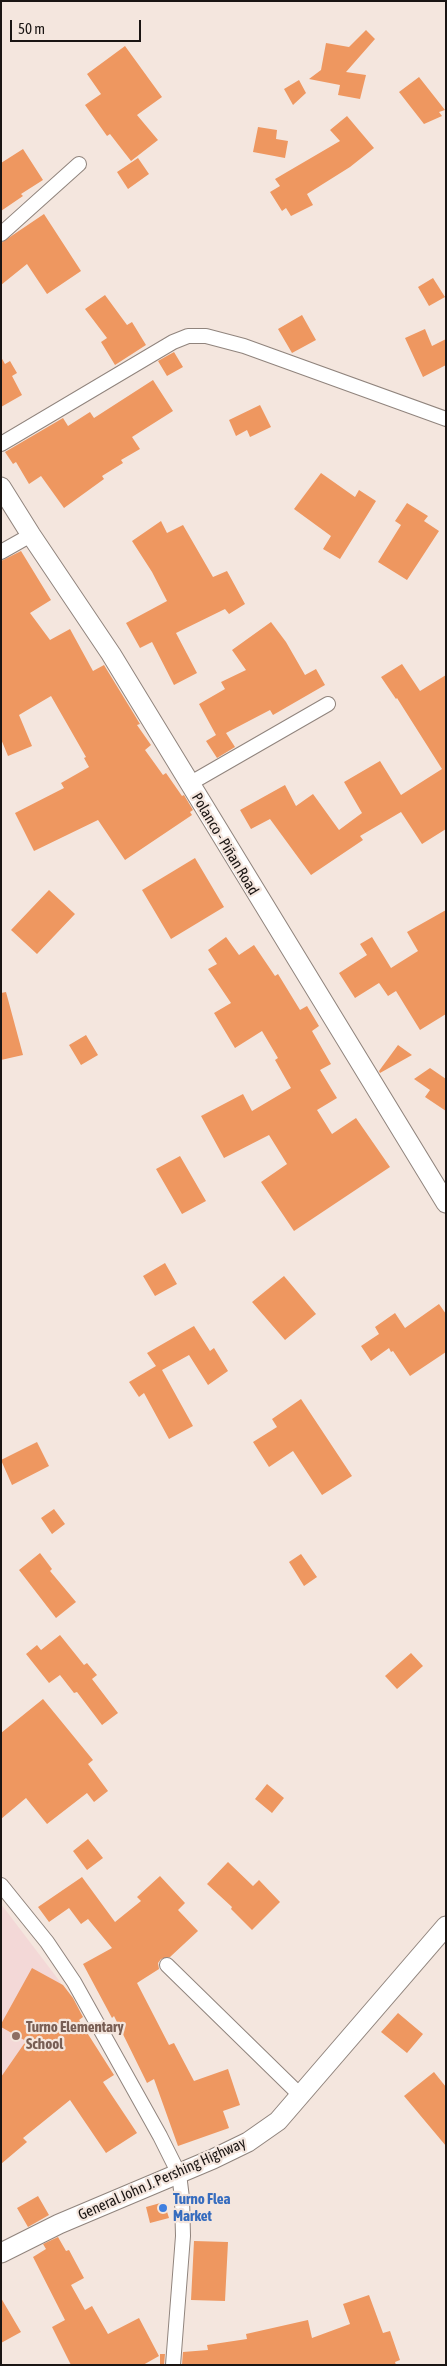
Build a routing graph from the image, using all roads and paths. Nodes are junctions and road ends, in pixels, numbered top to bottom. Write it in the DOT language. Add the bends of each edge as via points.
graph roads {
  1 [pos="79,164"];
  2 [pos="1,234"];
  3 [pos="446,419"];
  4 [pos="1,444"];
  5 [pos="1,487"];
  6 [pos="31,535"];
  7 [pos="1,552"];
  8 [pos="328,704"];
  9 [pos="189,784"];
  10 [pos="446,1203"];
  11 [pos="1,1885"];
  12 [pos="446,1926"];
  13 [pos="167,1965"];
  14 [pos="300,2095"];
  15 [pos="179,2174"];
  16 [pos="1,2253"];
  17 [pos="173,2365"];
  1 -- 2 [label="street"];
  3 -- 4 [label="street" via="244,346 206,336 188,336"];
  5 -- 6 [label="main road, Polanco - Piñan Road"];
  6 -- 7 [label="street"];
  6 -- 9 [label="main road, Polanco - Piñan Road" via="111,654"];
  8 -- 9 [label="street"];
  9 -- 10 [label="main road, Polanco - Piñan Road"];
  11 -- 15 [label="street" via="74,1982"];
  12 -- 14 [label="main road, General John J. Pershing Highway"];
  13 -- 14 [label="street"];
  14 -- 15 [label="main road, General John J. Pershing Highway" via="278,2121 248,2142"];
  15 -- 16 [label="main road, General John J. Pershing Highway" via="59,2224"];
  15 -- 17 [label="street" via="183,2236"];
}
